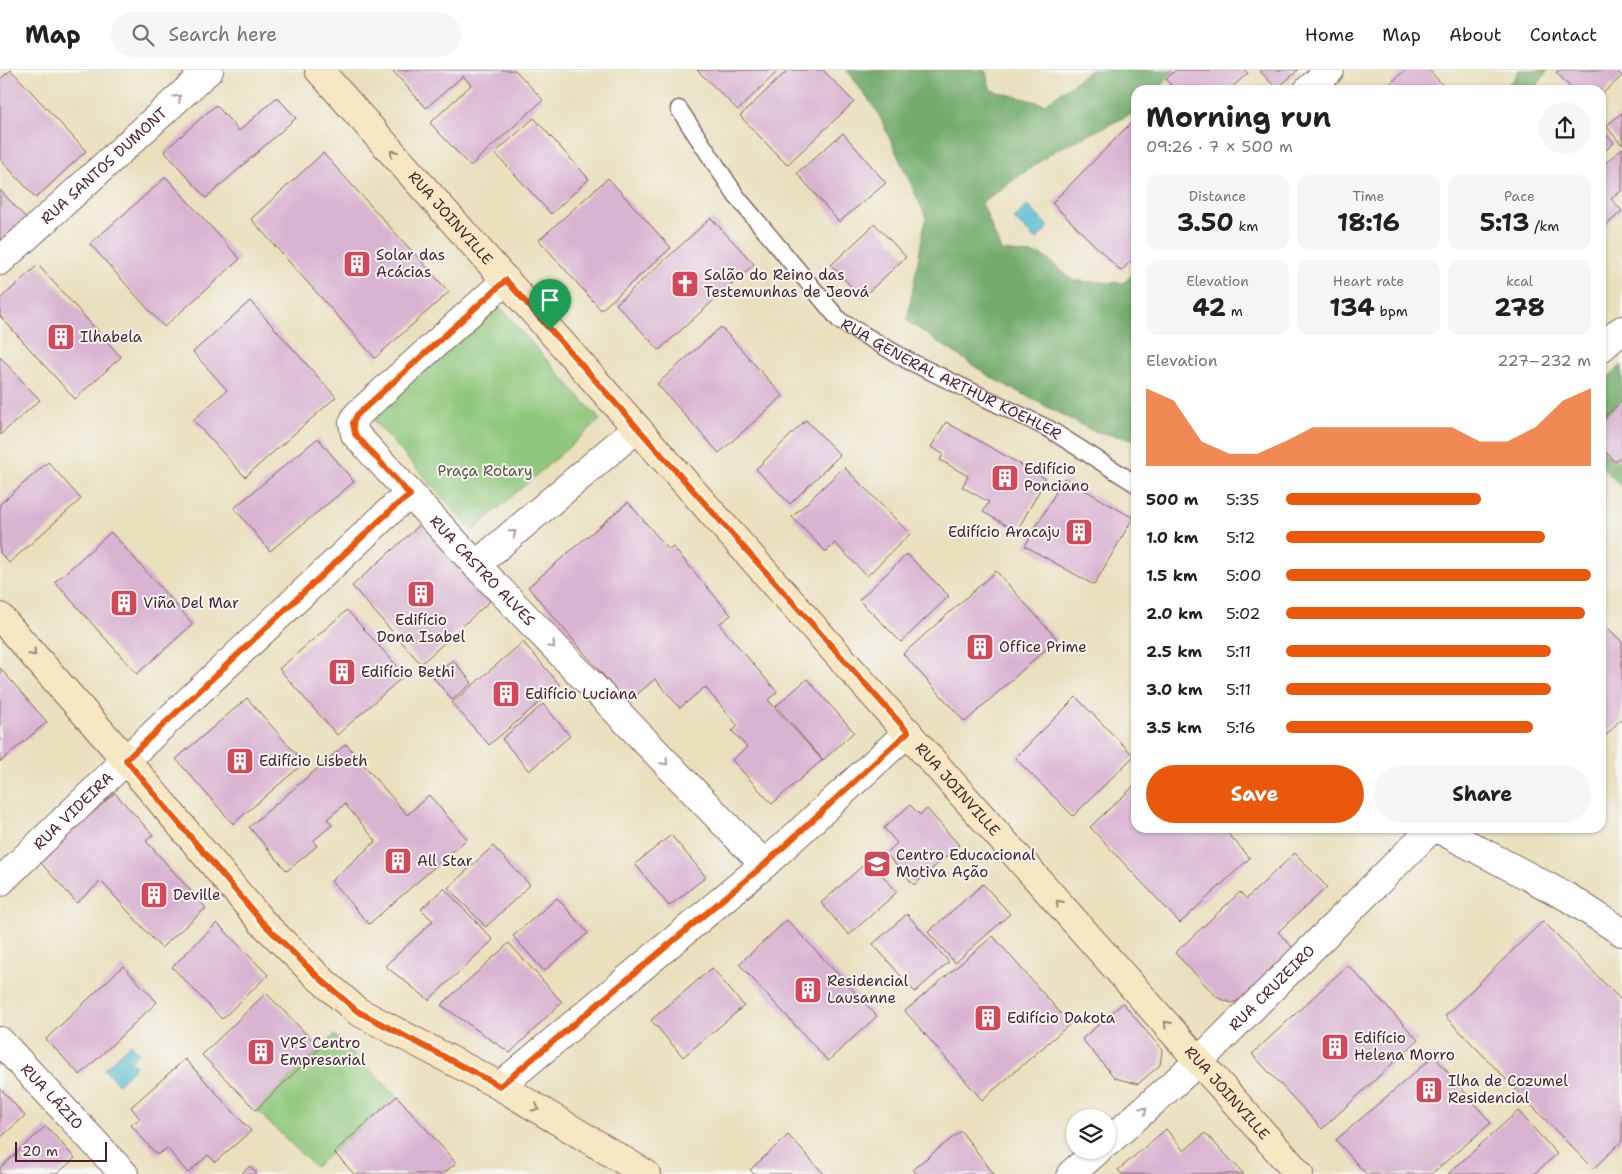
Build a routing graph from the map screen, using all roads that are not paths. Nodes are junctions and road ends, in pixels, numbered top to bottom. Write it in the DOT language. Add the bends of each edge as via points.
graph roads {
  1 [pos="209,70"];
  2 [pos="319,70"];
  3 [pos="1330,70"];
  4 [pos="1314,85"];
  5 [pos="679,109"];
  6 [pos="0,261"];
  7 [pos="506,280"];
  8 [pos="1622,330"];
  9 [pos="1606,344"];
  10 [pos="637,428"];
  11 [pos="1131,481"];
  12 [pos="410,495"];
  13 [pos="476,565"];
  14 [pos="0,617"];
  15 [pos="908,732"];
  16 [pos="126,760"];
  17 [pos="1427,833"];
  18 [pos="1447,833"];
  19 [pos="765,864"];
  20 [pos="0,882"];
  21 [pos="1622,932"];
  22 [pos="0,1041"];
  23 [pos="1199,1060"];
  24 [pos="500,1086"];
  25 [pos="1116,1135"];
  26 [pos="1088,1159"];
  27 [pos="124,1174"];
  28 [pos="646,1174"];
  29 [pos="1071,1174"];
  30 [pos="1299,1174"];
  6 -- 1 [label="street, RUA SANTOS DUMONT, one-way"];
  7 -- 2 [label="main road, RUA JOINVILLE, one-way"];
  3 -- 4 [label="street"];
  5 -- 11 [label="lane, RUA GENERAL ARTHUR KOEHLER" via="737,197 840,320 908,360 1050,428"];
  7 -- 10 [label="main road, RUA JOINVILLE"];
  7 -- 12 [label="street, RUA CASTRO ALVES" via="357,415 353,423 355,434"];
  8 -- 9 [label="street"];
  13 -- 10 [label="street, one-way"];
  10 -- 15 [label="main road, RUA JOINVILLE"];
  12 -- 13 [label="street, RUA CASTRO ALVES"];
  12 -- 16 [label="street, RUA VIDEIRA"];
  13 -- 19 [label="street, RUA CASTRO ALVES, one-way"];
  14 -- 16 [label="main road, one-way"];
  15 -- 19 [label="street"];
  23 -- 15 [label="main road, RUA JOINVILLE, one-way"];
  16 -- 20 [label="street, RUA VIDEIRA"];
  16 -- 24 [label="main road" via="262,922 357,1011"];
  17 -- 23 [label="street, RUA CRUZEIRO"];
  18 -- 21 [label="street" via="1569,898"];
  19 -- 24 [label="street"];
  22 -- 27 [label="street, RUA LÁZIO"];
  25 -- 23 [label="street, RUA CRUZEIRO, one-way"];
  23 -- 30 [label="main road, RUA JOINVILLE"];
  24 -- 28 [label="main road, one-way"];
  26 -- 29 [label="street"];
}
